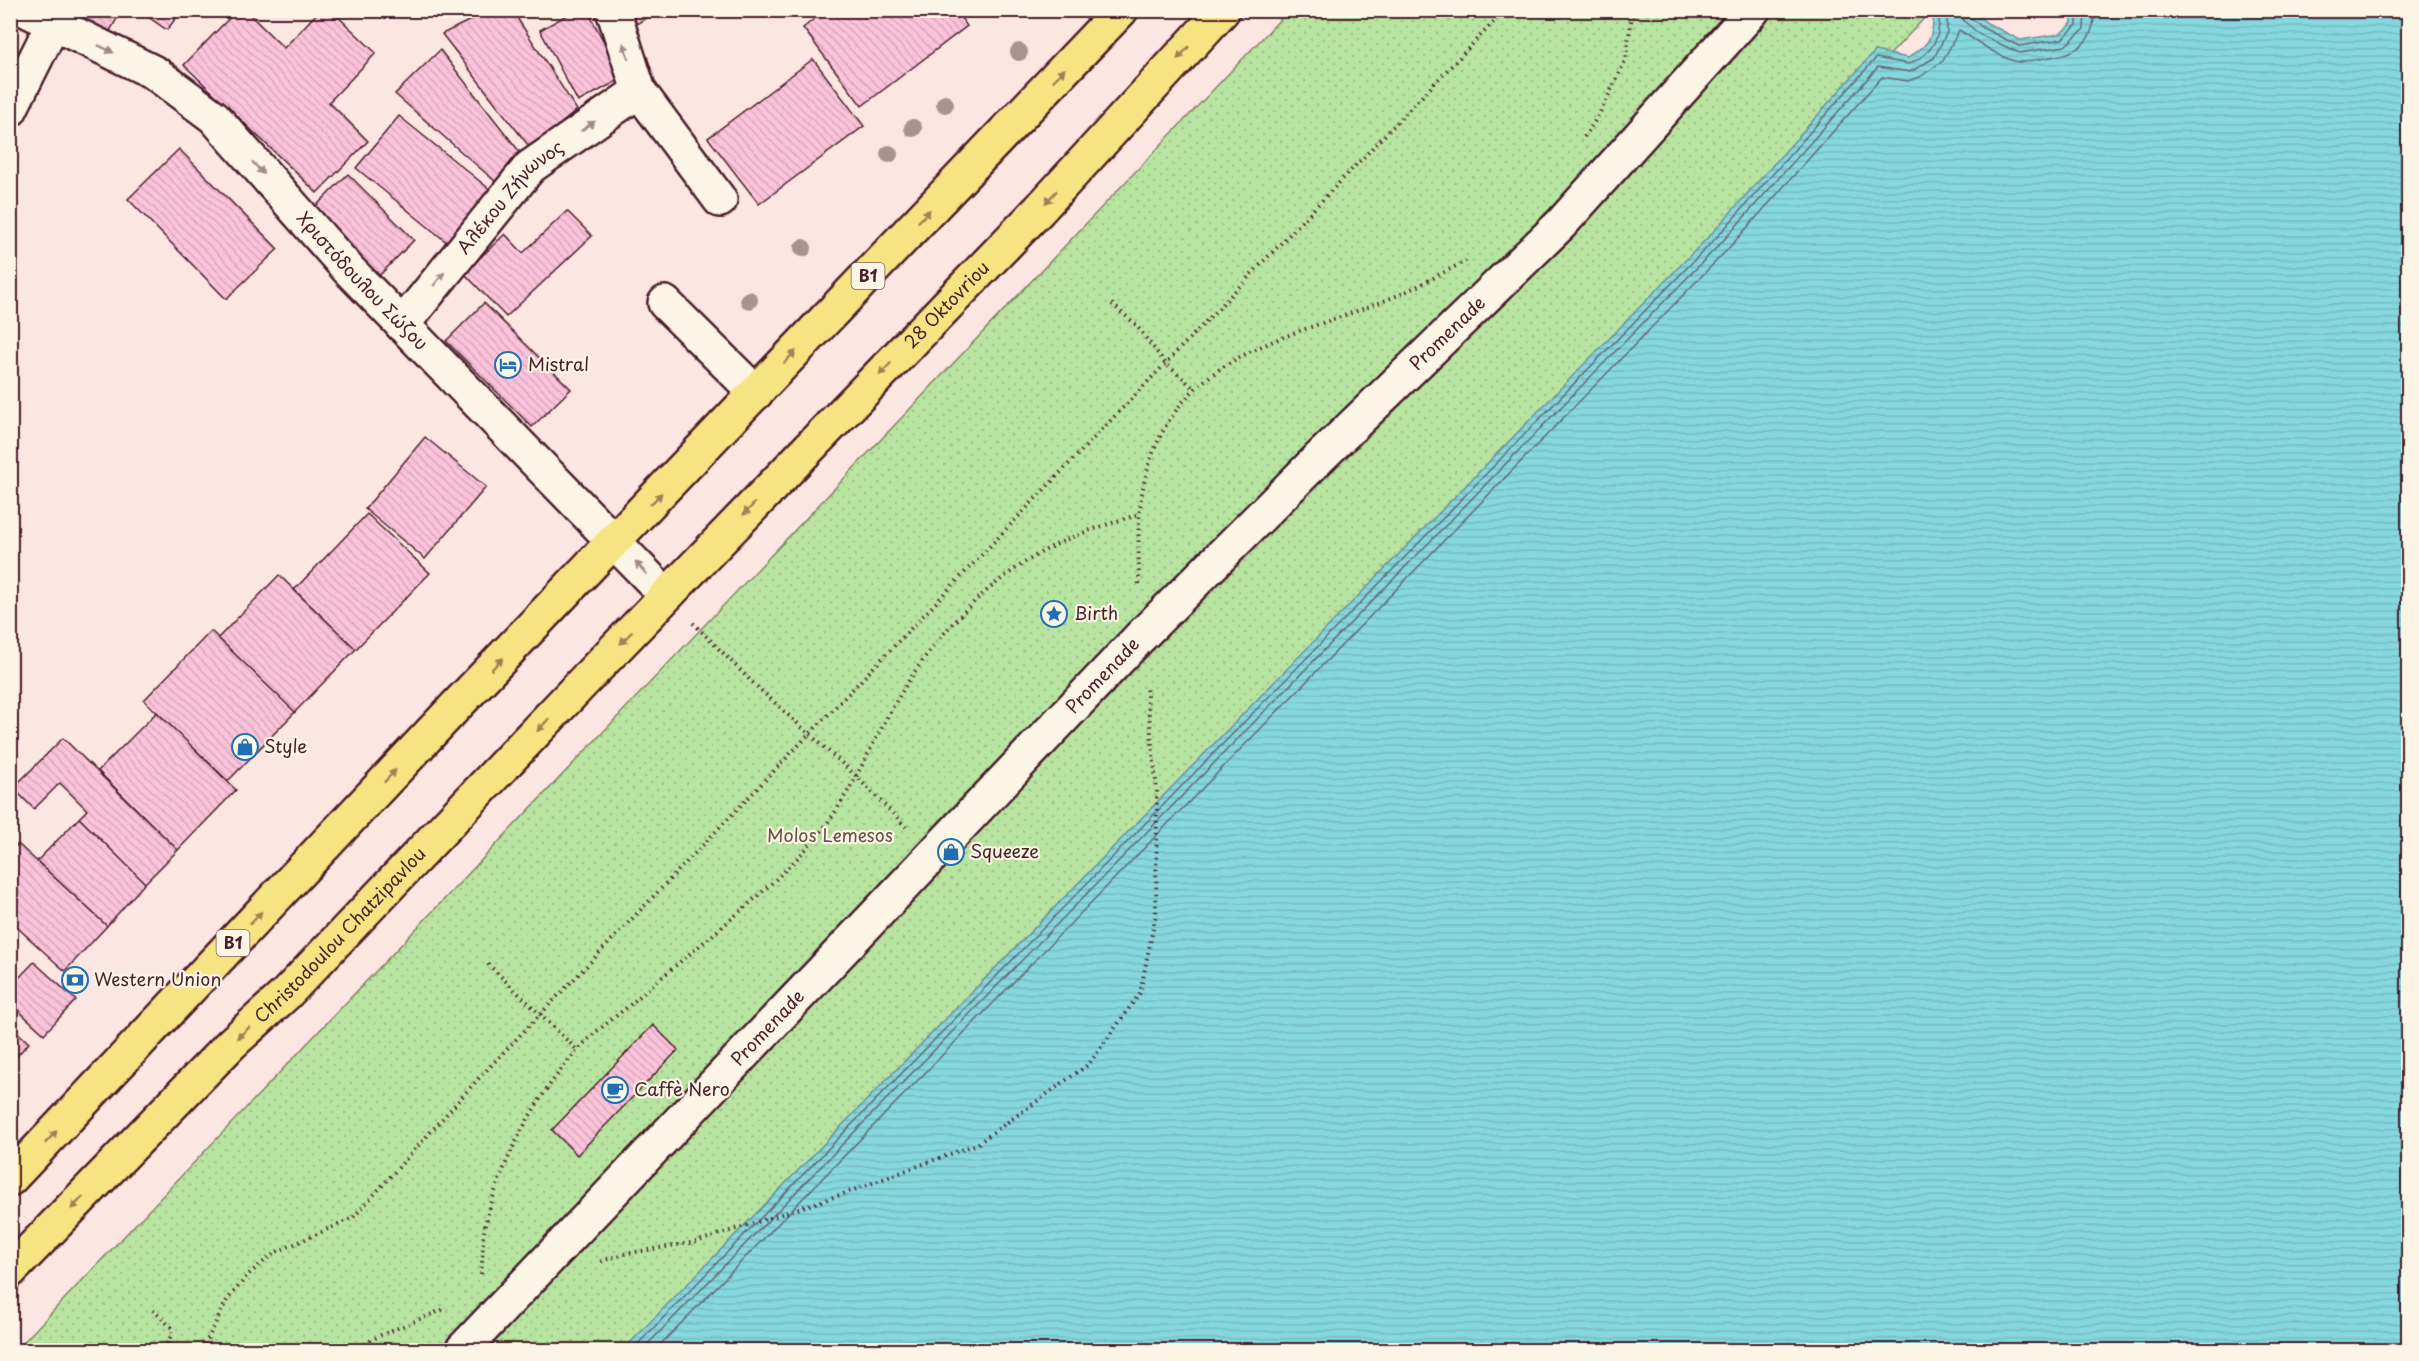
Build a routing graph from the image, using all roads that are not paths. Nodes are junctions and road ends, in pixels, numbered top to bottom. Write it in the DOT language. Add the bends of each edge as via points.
graph roads {
  1 [pos="613,10"];
  2 [pos="1121,10"];
  3 [pos="1223,10"];
  4 [pos="1753,10"];
  5 [pos="47,15"];
  6 [pos="639,91"];
  7 [pos="10,110"];
  8 [pos="720,200"];
  9 [pos="665,303"];
  10 [pos="402,325"];
  11 [pos="756,393"];
  12 [pos="615,541"];
  13 [pos="666,595"];
  14 [pos="10,1179"];
  15 [pos="10,1271"];
  16 [pos="462,1350"];
  6 -- 1 [label="street, one-way"];
  11 -- 2 [label="main road, B1, one-way"];
  3 -- 13 [label="main road, 28 Oktovriou, one-way" via="1039,210"];
  4 -- 16 [label="street, Promenade" via="1561,224 1140,637"];
  5 -- 7 [label="street"];
  5 -- 10 [label="street, Χριστόδουλου Σώζου, one-way" via="155,73 214,117"];
  6 -- 8 [label="street"];
  10 -- 6 [label="street, Αλέκου Ζήνωνος, one-way" via="530,167"];
  9 -- 11 [label="street"];
  10 -- 12 [label="street, Χριστόδουλου Σώζου"];
  12 -- 11 [label="main road, B1, one-way"];
  13 -- 12 [label="street, Χριστόδουλου Σώζου, one-way"];
  14 -- 12 [label="main road, B1, one-way"];
  13 -- 15 [label="main road, Christodoulou Chatzipavlou, one-way" via="286,994 231,1044"];
}
